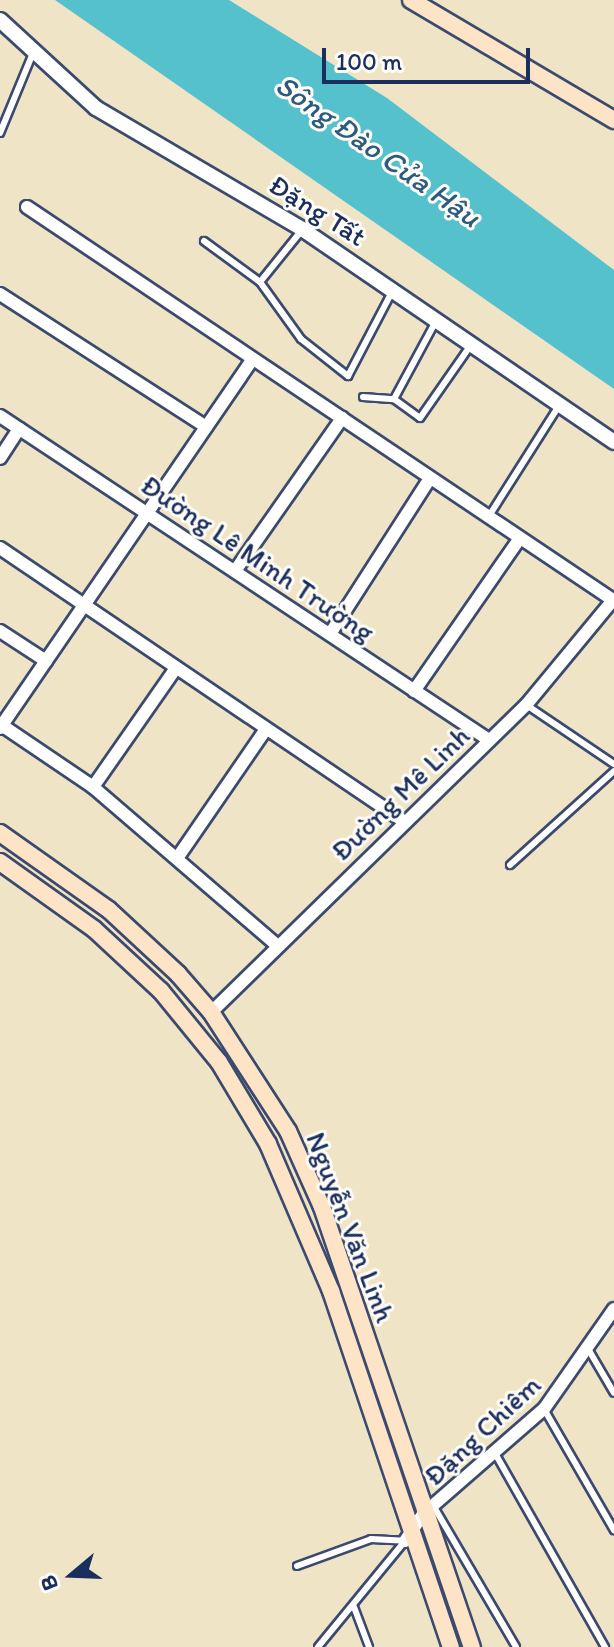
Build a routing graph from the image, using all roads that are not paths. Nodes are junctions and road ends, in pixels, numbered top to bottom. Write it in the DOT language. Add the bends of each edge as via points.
graph roads {
  1 [pos="411,0"];
  2 [pos="0,20"];
  3 [pos="35,46"];
  4 [pos="610,113"];
  5 [pos="0,133"];
  6 [pos="27,207"];
  7 [pos="302,229"];
  8 [pos="204,241"];
  9 [pos="260,282"];
  10 [pos="393,288"];
  11 [pos="0,294"];
  12 [pos="437,319"];
  13 [pos="473,343"];
  14 [pos="253,359"];
  15 [pos="363,397"];
  16 [pos="394,399"];
  17 [pos="560,404"];
  18 [pos="0,416"];
  19 [pos="342,418"];
  20 [pos="206,427"];
  21 [pos="19,429"];
  22 [pos="614,442"];
  23 [pos="0,458"];
  24 [pos="430,478"];
  25 [pos="147,513"];
  26 [pos="489,517"];
  27 [pos="520,538"];
  28 [pos="0,548"];
  29 [pos="235,571"];
  30 [pos="613,600"];
  31 [pos="84,605"];
  32 [pos="0,631"];
  33 [pos="330,634"];
  34 [pos="46,661"];
  35 [pos="176,668"];
  36 [pos="414,691"];
  37 [pos="526,705"];
  38 [pos="1,726"];
  39 [pos="266,729"];
  40 [pos="489,740"];
  41 [pos="614,764"];
  42 [pos="614,771"];
  43 [pos="93,787"];
  44 [pos="404,822"];
  45 [pos="0,833"];
  46 [pos="178,857"];
  47 [pos="0,862"];
  48 [pos="510,865"];
  49 [pos="277,945"];
  50 [pos="211,1012"];
  51 [pos="288,1131"];
  52 [pos="268,1144"];
  53 [pos="614,1309"];
  54 [pos="587,1347"];
  55 [pos="614,1393"];
  56 [pos="544,1409"];
  57 [pos="496,1455"];
  58 [pos="428,1510"];
  59 [pos="614,1530"];
  60 [pos="407,1537"];
  61 [pos="297,1566"];
  62 [pos="354,1607"];
  63 [pos="318,1647"];
  64 [pos="369,1647"];
  65 [pos="451,1647"];
  66 [pos="472,1647"];
  67 [pos="516,1647"];
  68 [pos="605,1647"];
  1 -- 4 [label="main road"];
  2 -- 3 [label="street, Đặng Tất"];
  3 -- 5 [label="lane"];
  3 -- 7 [label="street, Đặng Tất" via="96,108"];
  6 -- 14 [label="street"];
  7 -- 9 [label="lane"];
  7 -- 10 [label="street, Đặng Tất"];
  8 -- 9 [label="lane"];
  9 -- 10 [label="lane" via="301,339 348,376"];
  10 -- 12 [label="street, Đặng Tất"];
  11 -- 20 [label="street"];
  12 -- 13 [label="street, Đặng Tất"];
  12 -- 16 [label="lane"];
  13 -- 16 [label="lane" via="420,418"];
  13 -- 17 [label="street, Đặng Tất"];
  14 -- 19 [label="street"];
  14 -- 20 [label="street"];
  15 -- 16 [label="lane"];
  17 -- 22 [label="street, Đặng Tất"];
  17 -- 26 [label="lane"];
  18 -- 21 [label="street, Đường Lê Minh Trường"];
  19 -- 24 [label="street"];
  19 -- 29 [label="street"];
  20 -- 25 [label="street"];
  21 -- 23 [label="street"];
  21 -- 25 [label="street, Đường Lê Minh Trường"];
  24 -- 26 [label="street"];
  24 -- 33 [label="street"];
  25 -- 29 [label="street, Đường Lê Minh Trường"];
  25 -- 31 [label="street"];
  26 -- 27 [label="street"];
  27 -- 30 [label="street"];
  27 -- 36 [label="street"];
  28 -- 31 [label="street"];
  29 -- 33 [label="street, Đường Lê Minh Trường"];
  30 -- 37 [label="street, Đường Mê Linh"];
  31 -- 34 [label="street"];
  31 -- 35 [label="street"];
  32 -- 34 [label="street"];
  33 -- 36 [label="street, Đường Lê Minh Trường"];
  34 -- 38 [label="street"];
  35 -- 39 [label="street"];
  35 -- 43 [label="street"];
  36 -- 40 [label="street, Đường Lê Minh Trường"];
  37 -- 40 [label="street, Đường Mê Linh"];
  37 -- 41 [label="lane"];
  38 -- 43 [label="street"];
  39 -- 44 [label="street"];
  39 -- 46 [label="street"];
  40 -- 44 [label="street, Đường Mê Linh"];
  42 -- 48 [label="lane"];
  43 -- 46 [label="street"];
  44 -- 49 [label="street, Đường Mê Linh"];
  45 -- 50 [label="main road, Nguyễn Văn Linh" via="109,910"];
  46 -- 49 [label="street"];
  47 -- 52 [label="main road, Nguyễn Văn Linh" via="94,929 161,991 219,1062"];
  49 -- 50 [label="street, Đường Mê Linh"];
  50 -- 51 [label="main road, Nguyễn Văn Linh"];
  51 -- 52 [label="main road"];
  51 -- 58 [label="main road, Nguyễn Văn Linh" via="322,1207"];
  52 -- 60 [label="main road, Nguyễn Văn Linh" via="331,1291"];
  53 -- 54 [label="street, Đặng Chiêm"];
  54 -- 55 [label="lane"];
  54 -- 56 [label="street, Đặng Chiêm"];
  56 -- 57 [label="street, Đặng Chiêm"];
  56 -- 59 [label="lane"];
  57 -- 58 [label="street, Đặng Chiêm"];
  57 -- 68 [label="lane"];
  58 -- 60 [label="street, Đặng Chiêm"];
  58 -- 66 [label="main road, Nguyễn Văn Linh"];
  58 -- 67 [label="lane"];
  60 -- 61 [label="lane" via="371,1539"];
  60 -- 62 [label="lane"];
  60 -- 65 [label="main road, Nguyễn Văn Linh"];
  62 -- 63 [label="lane"];
  62 -- 64 [label="lane"];
}
